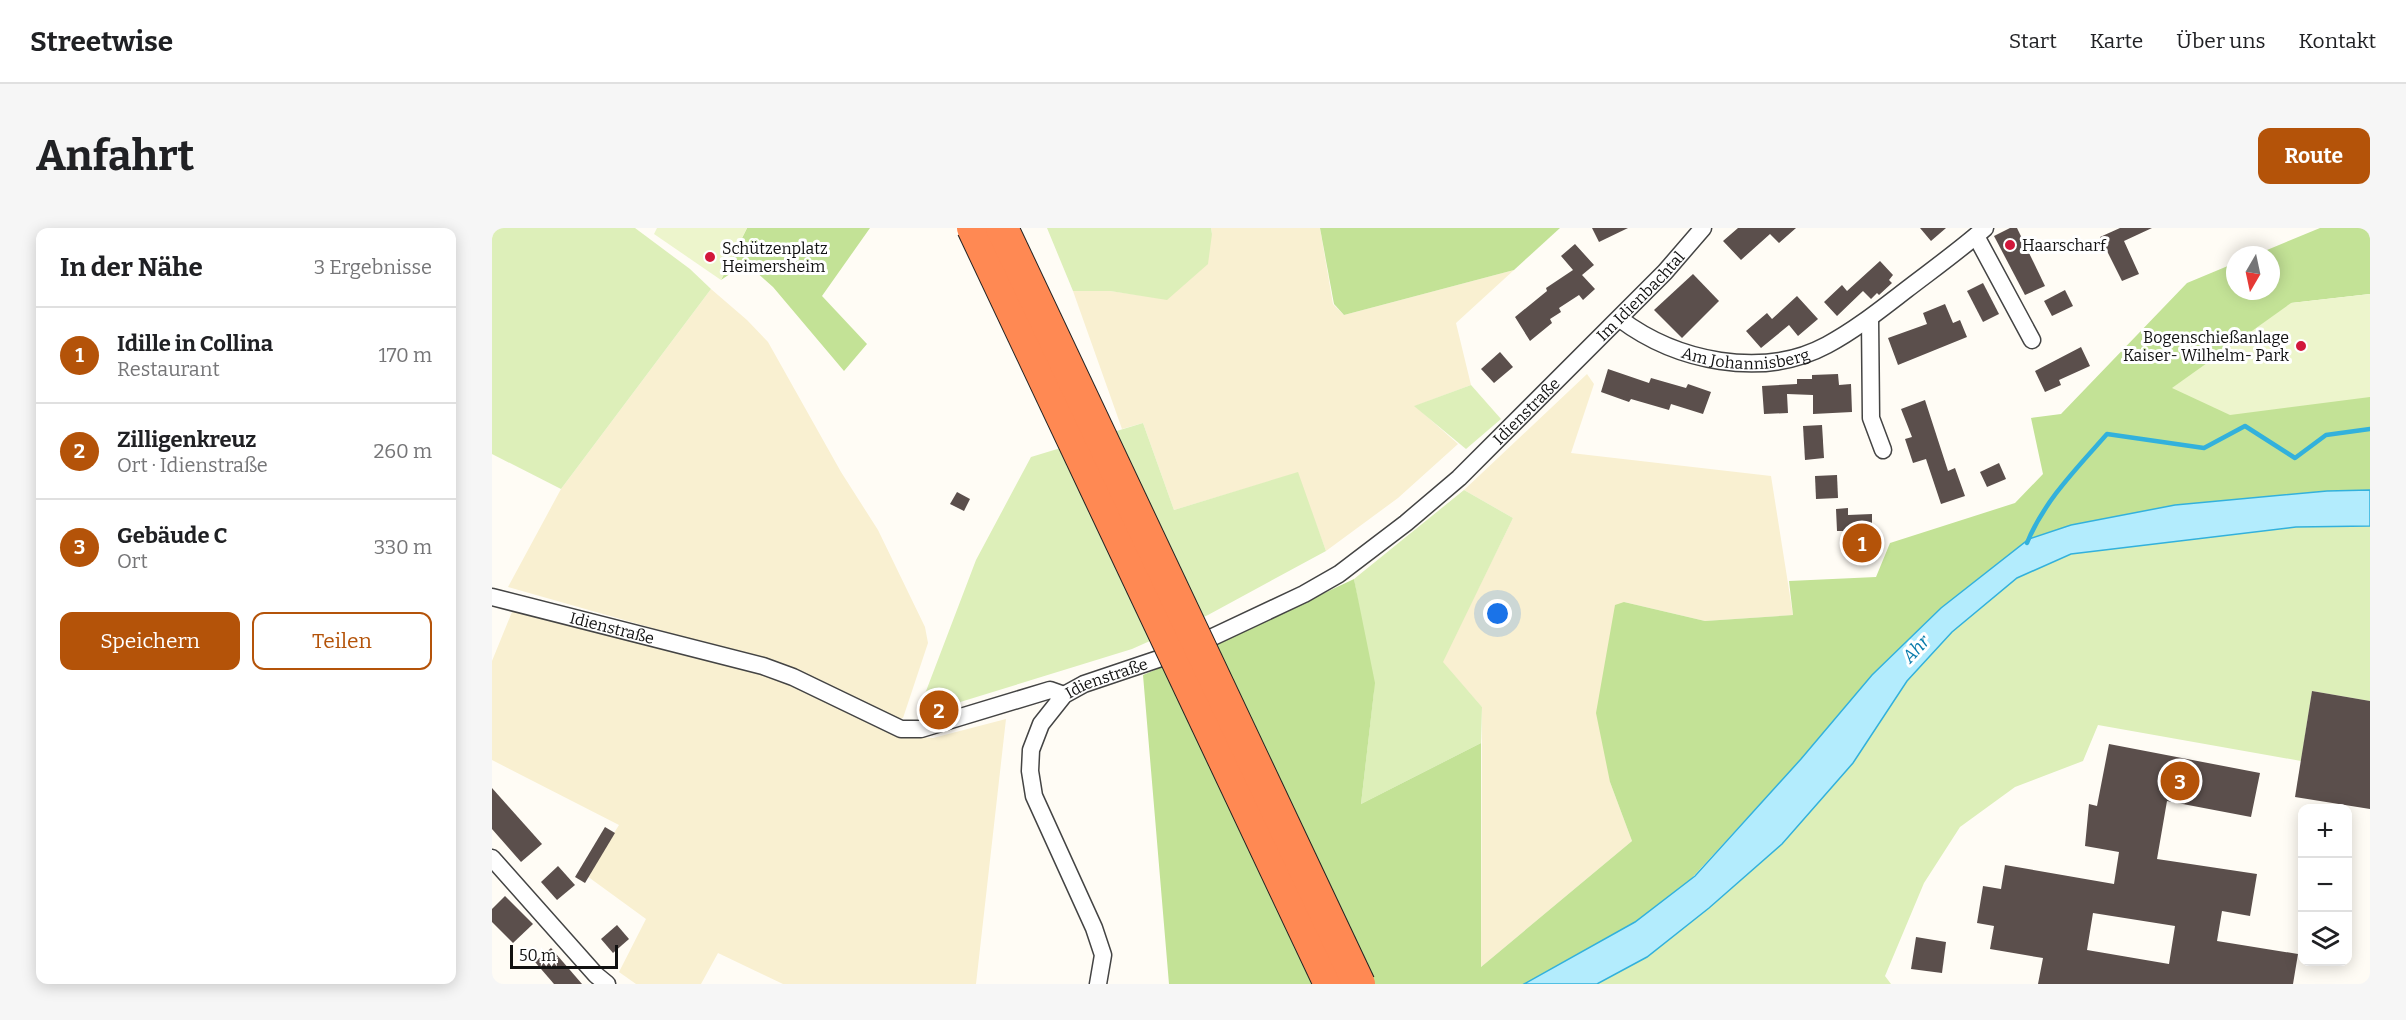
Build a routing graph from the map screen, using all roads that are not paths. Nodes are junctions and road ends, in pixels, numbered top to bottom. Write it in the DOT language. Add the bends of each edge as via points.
graph roads {
  1 [pos="973,228"];
  2 [pos="1002,228"];
  3 [pos="1703,228"];
  4 [pos="1980,232"];
  5 [pos="1870,318"];
  6 [pos="1620,319"];
  7 [pos="2032,340"];
  8 [pos="1577,362"];
  9 [pos="1883,450"];
  10 [pos="492,597"];
  11 [pos="1064,694"];
  12 [pos="492,858"];
  13 [pos="606,984"];
  14 [pos="1098,984"];
  15 [pos="1330,984"];
  16 [pos="1359,984"];
  1 -- 15 [label="highway, bridge"];
  2 -- 16 [label="highway, bridge"];
  3 -- 6 [label="street, Im Idienbachtal"];
  4 -- 5 [label="street, Am Johannisberg"];
  4 -- 7 [label="street, Am Johannisberg"];
  5 -- 6 [label="street, Am Johannisberg" via="1826,346 1794,358 1754,364 1710,359 1669,348"];
  5 -- 9 [label="street" via="1870,418"];
  6 -- 8 [label="street, Im Idienbachtal"];
  8 -- 11 [label="street, Idienstraße" via="1460,478 1339,574 1185,650"];
  10 -- 11 [label="street, Idienstraße" via="763,666 901,729 921,729 1050,690"];
  11 -- 14 [label="street" via="1041,724 1031,750 1030,771 1034,796 1103,955"];
  12 -- 13 [label="street"];
}
